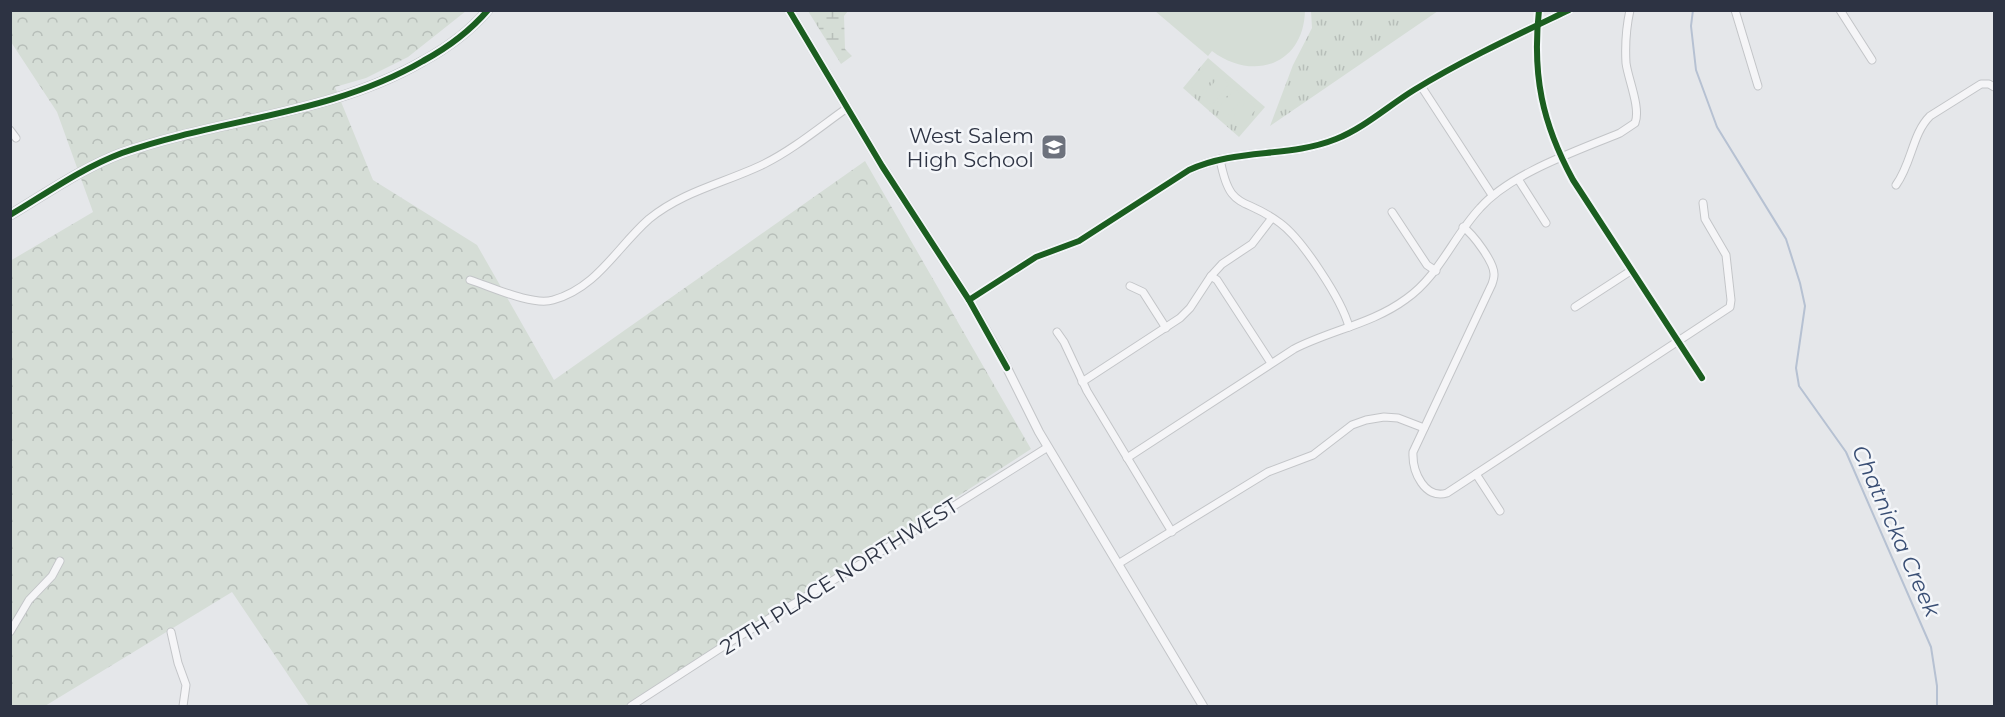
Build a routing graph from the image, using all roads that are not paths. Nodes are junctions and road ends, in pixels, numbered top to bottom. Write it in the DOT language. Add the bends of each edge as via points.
graph roads {
  1 [pos="488,10"];
  2 [pos="789,10"];
  3 [pos="1539,10"];
  4 [pos="1630,10"];
  5 [pos="1735,10"];
  6 [pos="1840,10"];
  7 [pos="1569,11"];
  8 [pos="1537,26"];
  9 [pos="1872,60"];
  10 [pos="1421,86"];
  11 [pos="1758,86"];
  12 [pos="1995,87"];
  13 [pos="847,108"];
  14 [pos="10,130"];
  15 [pos="16,138"];
  16 [pos="1561,158"];
  17 [pos="1220,159"];
  18 [pos="1518,178"];
  19 [pos="1896,185"];
  20 [pos="1492,195"];
  21 [pos="1703,203"];
  22 [pos="1392,212"];
  23 [pos="10,215"];
  24 [pos="1272,218"];
  25 [pos="1546,223"];
  26 [pos="1463,227"];
  27 [pos="1632,270"];
  28 [pos="1436,271"];
  29 [pos="1211,276"];
  30 [pos="470,280"];
  31 [pos="1130,286"];
  32 [pos="969,300"];
  33 [pos="1575,308"];
  34 [pos="1349,327"];
  35 [pos="1166,328"];
  36 [pos="1057,332"];
  37 [pos="1678,342"];
  38 [pos="1271,363"];
  39 [pos="1702,378"];
  40 [pos="1082,382"];
  41 [pos="1424,428"];
  42 [pos="1047,447"];
  43 [pos="1126,458"];
  44 [pos="1476,474"];
  45 [pos="1500,511"];
  46 [pos="1172,532"];
  47 [pos="60,561"];
  48 [pos="1118,564"];
  49 [pos="10,632"];
  50 [pos="171,632"];
  51 [pos="183,706"];
  52 [pos="631,706"];
  53 [pos="1203,706"];
  1 -- 23 [label="main road" via="438,53 379,84 336,100 122,154 78,174"];
  2 -- 13 [label="street"];
  3 -- 8 [label="street"];
  4 -- 16 [label="street" via="1625,44 1638,110 1635,123"];
  5 -- 11 [label="street"];
  6 -- 9 [label="street"];
  7 -- 8 [label="street"];
  8 -- 10 [label="street"];
  8 -- 16 [label="street" via="1539,88 1548,128"];
  10 -- 17 [label="street" via="1335,140"];
  10 -- 20 [label="street"];
  12 -- 19 [label="street" via="1981,84 1926,120 1905,173"];
  13 -- 30 [label="street" via="776,157 706,186 666,208 650,219 596,276 571,294 543,303 532,302"];
  13 -- 32 [label="street"];
  14 -- 15 [label="street"];
  16 -- 18 [label="street"];
  16 -- 27 [label="street"];
  17 -- 24 [label="street" via="1229,192"];
  17 -- 32 [label="street" via="1189,170 1079,241 1036,257"];
  18 -- 20 [label="street"];
  18 -- 25 [label="street"];
  20 -- 26 [label="street"];
  21 -- 37 [label="street" via="1705,219 1726,255 1730,307"];
  22 -- 28 [label="street" via="1427,265"];
  24 -- 29 [label="street" via="1252,244"];
  24 -- 34 [label="street" via="1302,245 1341,305"];
  26 -- 28 [label="street"];
  26 -- 41 [label="street" via="1471,232 1494,275"];
  27 -- 33 [label="street"];
  27 -- 37 [label="street"];
  28 -- 34 [label="street" via="1392,309"];
  29 -- 35 [label="street" via="1190,308"];
  29 -- 38 [label="street"];
  31 -- 35 [label="street" via="1143,292"];
  32 -- 42 [label="street"];
  34 -- 38 [label="street" via="1315,338"];
  35 -- 40 [label="street"];
  36 -- 40 [label="street"];
  37 -- 39 [label="street"];
  37 -- 44 [label="street"];
  38 -- 43 [label="street"];
  40 -- 43 [label="street"];
  41 -- 44 [label="street" via="1412,462 1426,489 1432,494 1447,493"];
  41 -- 46 [label="street" via="1384,417 1352,425 1313,455 1268,472"];
  42 -- 48 [label="street"];
  42 -- 52 [label="street, 27TH PLACE NORTHWEST"];
  43 -- 46 [label="street"];
  44 -- 45 [label="street"];
  46 -- 48 [label="street"];
  47 -- 49 [label="street"];
  48 -- 53 [label="street"];
  50 -- 51 [label="street" via="186,685"];
}
